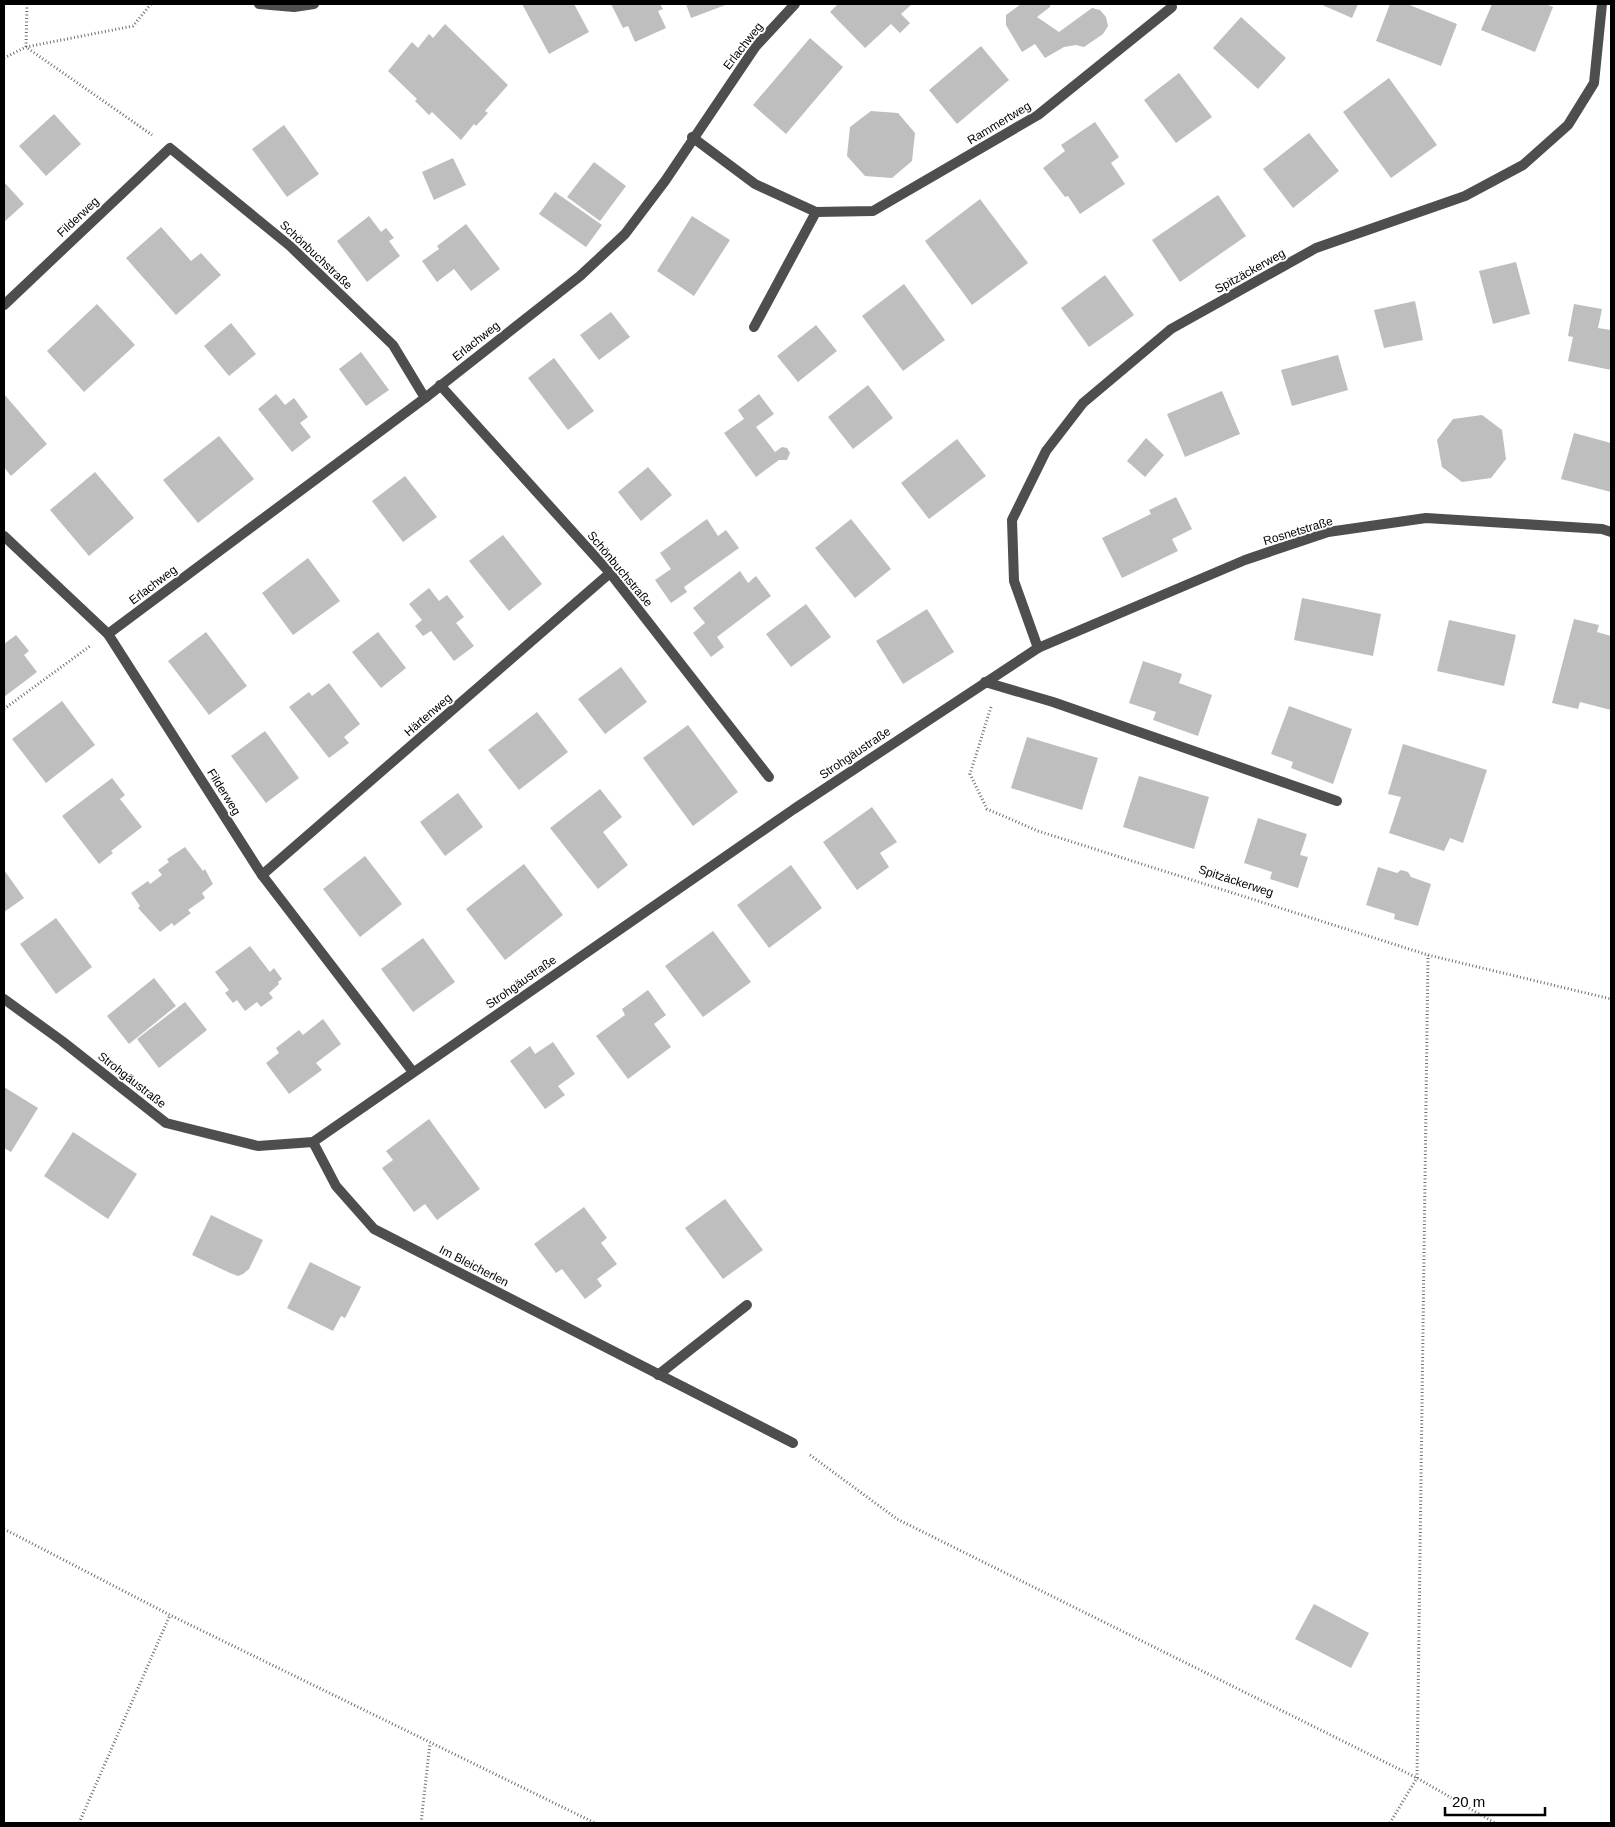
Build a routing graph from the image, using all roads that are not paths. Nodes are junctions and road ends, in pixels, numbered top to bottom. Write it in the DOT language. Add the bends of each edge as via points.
graph roads {
  1 [pos="259,4"];
  2 [pos="314,4"];
  3 [pos="795,4"];
  4 [pos="1602,4"];
  5 [pos="1172,7"];
  6 [pos="692,138"];
  7 [pos="170,148"];
  8 [pos="816,212"];
  9 [pos="4,305"];
  10 [pos="754,327"];
  11 [pos="440,385"];
  12 [pos="425,398"];
  13 [pos="1611,532"];
  14 [pos="4,536"];
  15 [pos="610,573"];
  16 [pos="108,634"];
  17 [pos="1038,648"];
  18 [pos="985,682"];
  19 [pos="769,777"];
  20 [pos="1337,801"];
  21 [pos="262,875"];
  22 [pos="4,999"];
  23 [pos="413,1072"];
  24 [pos="313,1142"];
  25 [pos="746,1305"];
  26 [pos="658,1375"];
  27 [pos="793,1443"];
  1 -- 2 [label="street" via="294,7"];
  3 -- 6 [label="street, Erlachweg" via="756,46"];
  4 -- 17 [label="street, Spitzäckerweg" via="1594,82 1568,125 1523,165 1465,196 1316,248 1171,329 1083,404 1046,451 1012,520 1014,581"];
  5 -- 8 [label="street, Rammertweg" via="1038,115 873,211"];
  6 -- 8 [label="street, Rammertweg" via="755,184"];
  6 -- 11 [label="street, Erlachweg" via="625,234 580,276"];
  7 -- 9 [label="street, Filderweg"];
  7 -- 12 [label="street, Schönbuchstraße" via="290,246 393,345"];
  8 -- 10 [label="street"];
  11 -- 12 [label="street, Erlachweg"];
  11 -- 15 [label="street, Schönbuchstraße"];
  12 -- 16 [label="street, Erlachweg"];
  13 -- 17 [label="street, Rosnetstraße" via="1426,518 1328,532 1245,560"];
  14 -- 16 [label="street, Filderweg"];
  15 -- 19 [label="street, Schönbuchstraße"];
  15 -- 21 [label="street, Härtenweg"];
  16 -- 21 [label="street, Filderweg"];
  17 -- 18 [label="street, Strohgäustraße"];
  18 -- 20 [label="street" via="1053,702"];
  18 -- 23 [label="street, Strohgäustraße" via="794,809"];
  21 -- 23 [label="street, Filderweg"];
  22 -- 24 [label="street, Strohgäustraße" via="166,1123 258,1146"];
  23 -- 24 [label="street, Strohgäustraße"];
  24 -- 26 [label="street, Im Bleicherlen" via="336,1186 374,1229"];
  25 -- 26 [label="street"];
  26 -- 27 [label="street, Im Bleicherlen"];
}
